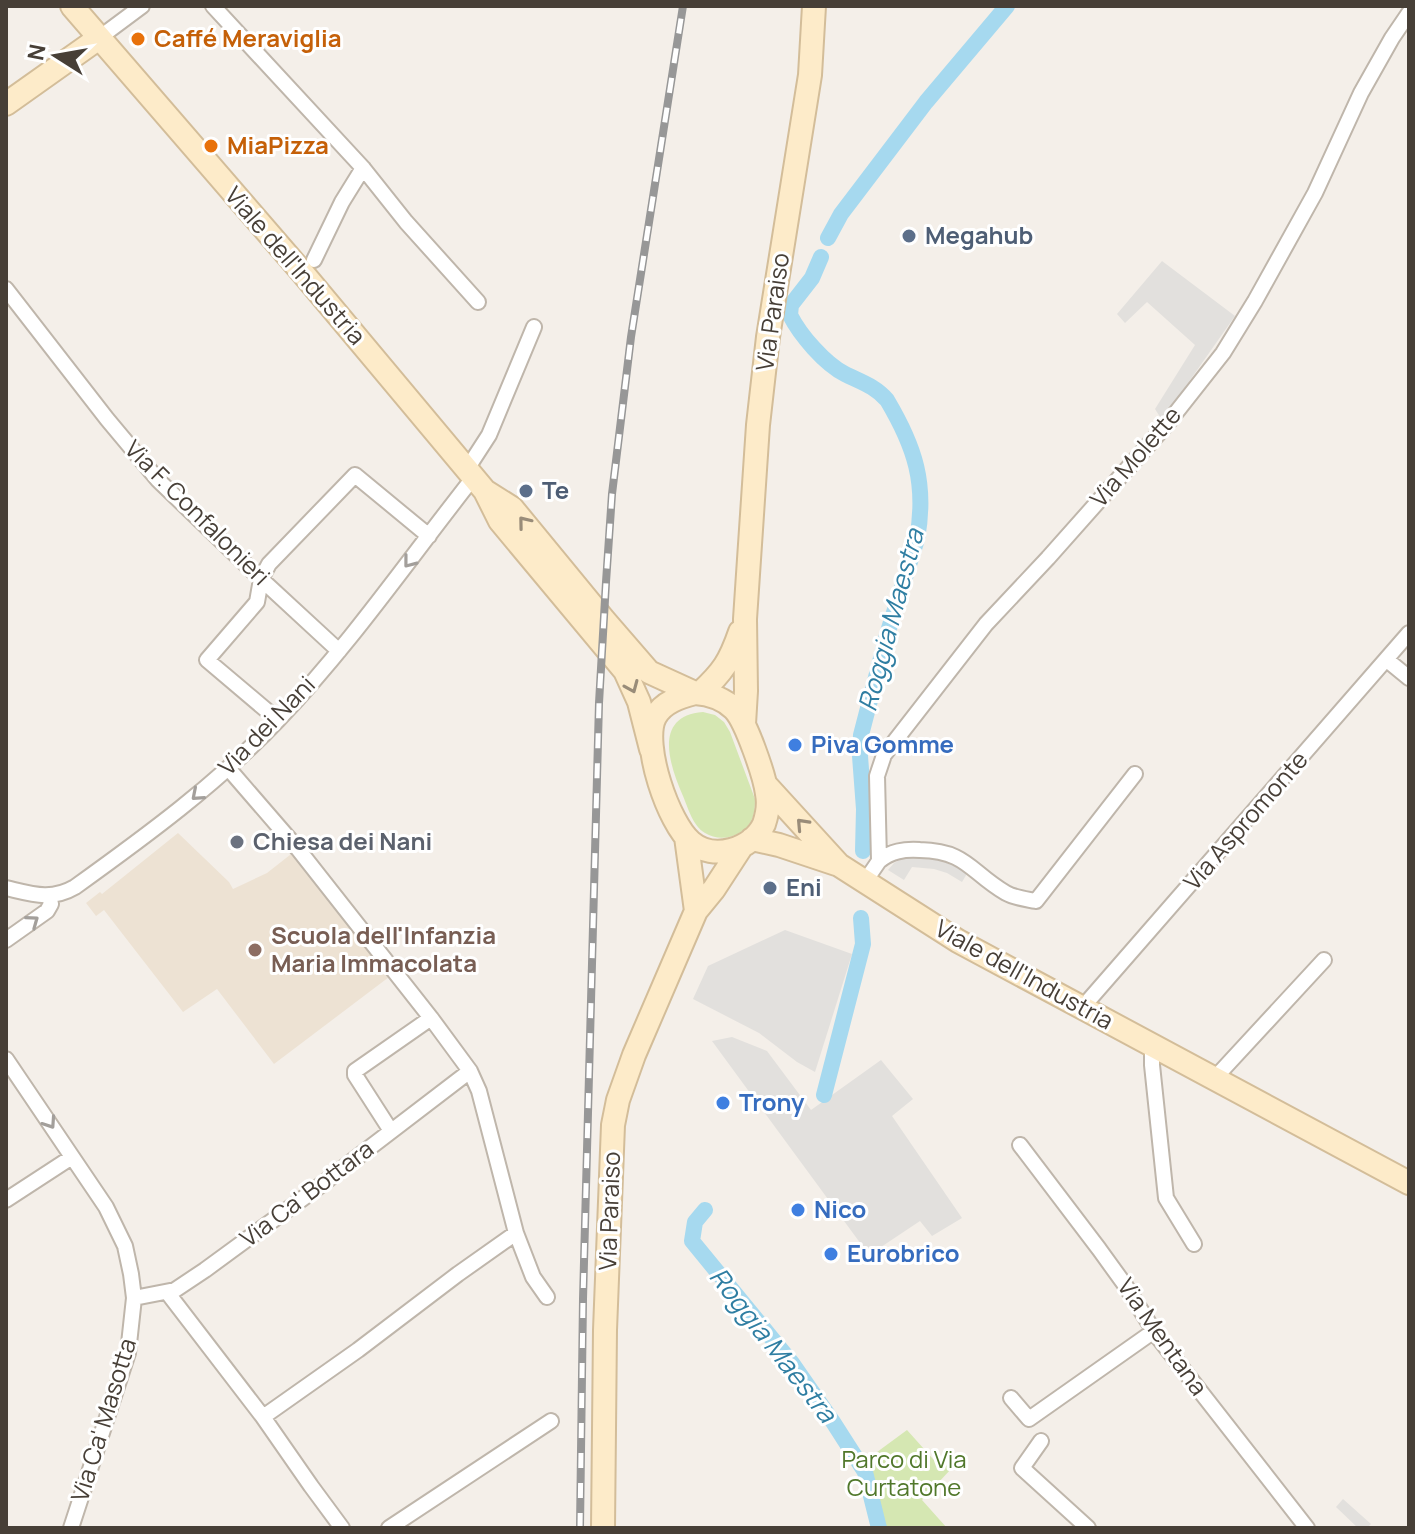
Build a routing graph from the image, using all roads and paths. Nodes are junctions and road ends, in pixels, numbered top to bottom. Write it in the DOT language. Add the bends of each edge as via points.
graph roads {
  1 [pos="72,6"];
  2 [pos="142,6"];
  3 [pos="213,6"];
  4 [pos="814,6"];
  5 [pos="1409,13"];
  6 [pos="99,38"];
  7 [pos="6,104"];
  8 [pos="363,168"];
  9 [pos="314,260"];
  10 [pos="6,289"];
  11 [pos="478,302"];
  12 [pos="534,327"];
  13 [pos="475,479"];
  14 [pos="429,536"];
  15 [pos="261,579"];
  16 [pos="745,619"];
  17 [pos="1409,633"];
  18 [pos="339,651"];
  19 [pos="1387,660"];
  20 [pos="1409,678"];
  21 [pos="698,693"];
  22 [pos="278,720"];
  23 [pos="744,724"];
  24 [pos="651,749"];
  25 [pos="228,768"];
  26 [pos="1135,774"];
  27 [pos="765,784"];
  28 [pos="686,837"];
  29 [pos="747,843"];
  30 [pos="879,861"];
  31 [pos="839,865"];
  32 [pos="864,883"];
  33 [pos="6,888"];
  34 [pos="49,896"];
  35 [pos="696,911"];
  36 [pos="6,940"];
  37 [pos="1324,960"];
  38 [pos="1082,1008"];
  39 [pos="431,1018"];
  40 [pos="1152,1044"];
  41 [pos="6,1059"];
  42 [pos="470,1071"];
  43 [pos="1214,1079"];
  44 [pos="391,1131"];
  45 [pos="1020,1145"];
  46 [pos="72,1157"];
  47 [pos="1409,1183"];
  48 [pos="6,1200"];
  49 [pos="516,1233"];
  50 [pos="1194,1244"];
  51 [pos="167,1292"];
  52 [pos="547,1297"];
  53 [pos="134,1298"];
  54 [pos="1154,1331"];
  55 [pos="1011,1398"];
  56 [pos="263,1417"];
  57 [pos="551,1421"];
  58 [pos="1041,1441"];
  59 [pos="71,1528"];
  60 [pos="342,1528"];
  61 [pos="389,1528"];
  62 [pos="603,1528"];
  63 [pos="1088,1528"];
  64 [pos="1307,1528"];
  1 -- 6 [label="main road, Viale dell'Industria"];
  2 -- 6 [label="street"];
  3 -- 8 [label="street"];
  4 -- 16 [label="main road, Via Paraiso" via="810,75 758,425"];
  5 -- 30 [label="street, Via Molette" via="1223,353 1167,424 986,624 884,755 877,776"];
  6 -- 7 [label="main road"];
  6 -- 13 [label="main road, Viale dell'Industria"];
  8 -- 9 [label="street"];
  8 -- 11 [label="street"];
  10 -- 15 [label="street, Via F. Confalonieri" via="158,480"];
  12 -- 13 [label="street, Via dei Nani"];
  13 -- 14 [label="street, Via dei Nani"];
  21 -- 13 [label="main road, Viale dell'Industria, one-way" via="649,672 512,508"];
  13 -- 24 [label="main road, Viale dell'Industria, one-way" via="500,521 625,671"];
  14 -- 15 [label="street" via="355,475 269,564"];
  14 -- 18 [label="street, Via dei Nani, one-way"];
  15 -- 18 [label="street, Via F. Confalonieri"];
  15 -- 22 [label="street" via="257,602 207,660"];
  16 -- 21 [label="main road, Via Paraiso" via="728,663"];
  16 -- 23 [label="main road, Via Paraiso"];
  17 -- 19 [label="street, Via Aspromonte"];
  18 -- 22 [label="street, Via dei Nani"];
  19 -- 20 [label="street"];
  19 -- 38 [label="street, Via Aspromonte"];
  21 -- 23 [label="main road" via="723,700"];
  21 -- 24 [label="main road" via="662,707 652,723"];
  22 -- 25 [label="street, Via dei Nani"];
  23 -- 27 [label="main road"];
  24 -- 28 [label="main road" via="665,796"];
  25 -- 34 [label="street, Via dei Nani, one-way" via="75,887"];
  25 -- 39 [label="street"];
  26 -- 30 [label="street" via="1036,901 1006,893 966,862 940,851 902,850"];
  27 -- 29 [label="main road" via="764,823"];
  31 -- 27 [label="main road, Viale dell'Industria, one-way"];
  28 -- 29 [label="main road" via="714,852"];
  28 -- 35 [label="main road"];
  29 -- 31 [label="main road, Viale dell'Industria" via="779,845"];
  29 -- 35 [label="main road, Via Paraiso"];
  30 -- 32 [label="street"];
  31 -- 32 [label="main road, Viale dell'Industria"];
  32 -- 38 [label="main road, Viale dell'Industria"];
  33 -- 34 [label="street"];
  36 -- 34 [label="street, one-way" via="47,911"];
  35 -- 62 [label="main road, Via Paraiso" via="634,1055 613,1125"];
  37 -- 43 [label="street"];
  38 -- 40 [label="main road, Viale dell'Industria"];
  39 -- 42 [label="street"];
  39 -- 44 [label="street" via="355,1071"];
  40 -- 43 [label="main road, Viale dell'Industria"];
  40 -- 50 [label="street" via="1166,1198"];
  41 -- 46 [label="street, Via Ca' Masotta, one-way"];
  42 -- 44 [label="street, Via Ca' Bottara"];
  42 -- 49 [label="street"];
  43 -- 47 [label="main road, Viale dell'Industria"];
  44 -- 51 [label="street, Via Ca' Bottara" via="205,1270"];
  45 -- 54 [label="street, Via Mentana"];
  46 -- 48 [label="street"];
  46 -- 53 [label="street, Via Ca' Masotta" via="125,1246"];
  49 -- 52 [label="street"];
  49 -- 56 [label="street"];
  51 -- 53 [label="street, Via Ca' Bottara"];
  51 -- 56 [label="street"];
  53 -- 59 [label="street, Via Ca' Masotta" via="128,1353"];
  54 -- 55 [label="street" via="1029,1419"];
  54 -- 64 [label="street, Via Mentana"];
  56 -- 60 [label="street"];
  57 -- 61 [label="street"];
  58 -- 63 [label="street" via="1022,1468"];
}
